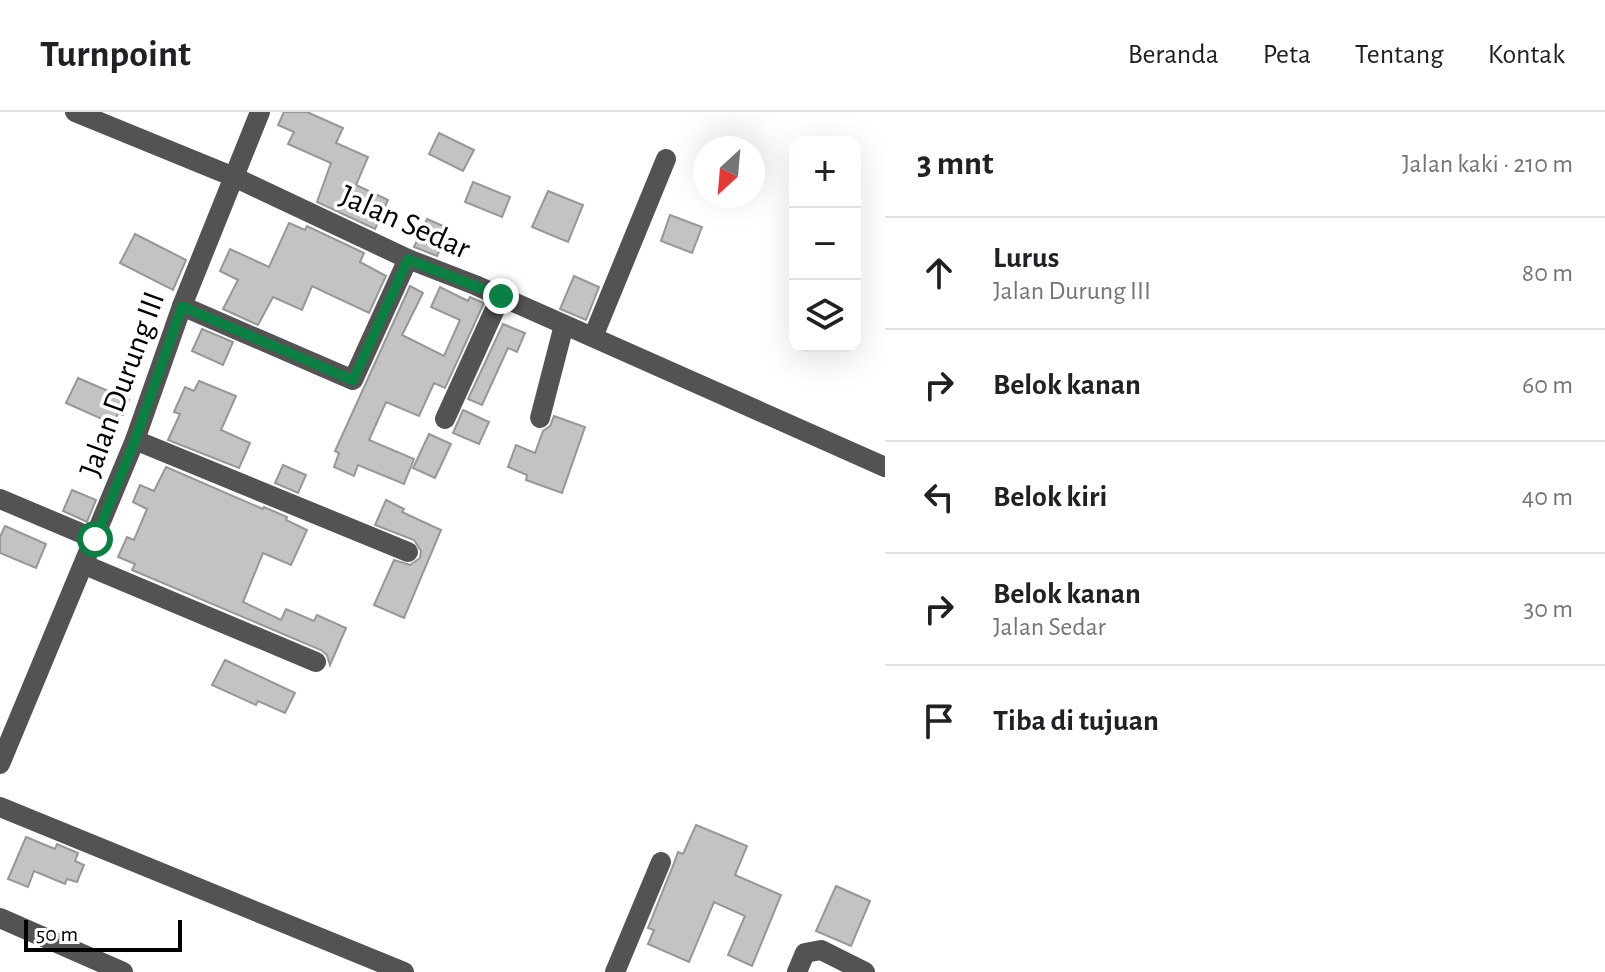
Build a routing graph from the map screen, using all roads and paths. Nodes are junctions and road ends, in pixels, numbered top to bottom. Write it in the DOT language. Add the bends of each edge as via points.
graph roads {
  1 [pos="75,112"];
  2 [pos="260,112"];
  3 [pos="666,159"];
  4 [pos="234,177"];
  5 [pos="408,259"];
  6 [pos="501,296"];
  7 [pos="182,306"];
  8 [pos="564,325"];
  9 [pos="593,337"];
  10 [pos="540,418"];
  11 [pos="445,419"];
  12 [pos="135,440"];
  13 [pos="885,467"];
  14 [pos="0,499"];
  15 [pos="95,539"];
  16 [pos="408,552"];
  17 [pos="85,565"];
  18 [pos="316,662"];
  19 [pos="0,764"];
  20 [pos="0,807"];
  21 [pos="661,862"];
  22 [pos="0,918"];
  23 [pos="123,972"];
  24 [pos="404,972"];
  25 [pos="615,972"];
  26 [pos="797,972"];
  27 [pos="865,972"];
  1 -- 4 [label="street, Jalan Sedar"];
  2 -- 4 [label="street, Jalan Durung III"];
  3 -- 9 [label="street"];
  4 -- 5 [label="street, Jalan Sedar"];
  4 -- 7 [label="street, Jalan Durung III"];
  5 -- 6 [label="street, Jalan Sedar"];
  5 -- 7 [label="street" via="353,380"];
  6 -- 8 [label="street, Jalan Sedar"];
  6 -- 11 [label="street"];
  7 -- 12 [label="street, Jalan Durung III"];
  8 -- 9 [label="street, Jalan Sedar"];
  8 -- 10 [label="street"];
  9 -- 13 [label="street, Jalan Sedar"];
  12 -- 15 [label="street, Jalan Durung III"];
  12 -- 16 [label="street"];
  14 -- 15 [label="street"];
  15 -- 17 [label="street, Jalan Durung III"];
  17 -- 18 [label="street"];
  17 -- 19 [label="street, Jalan Durung III"];
  20 -- 24 [label="street"];
  21 -- 25 [label="street"];
  22 -- 23 [label="street"];
  26 -- 27 [label="street" via="805,953 821,950"];
}
